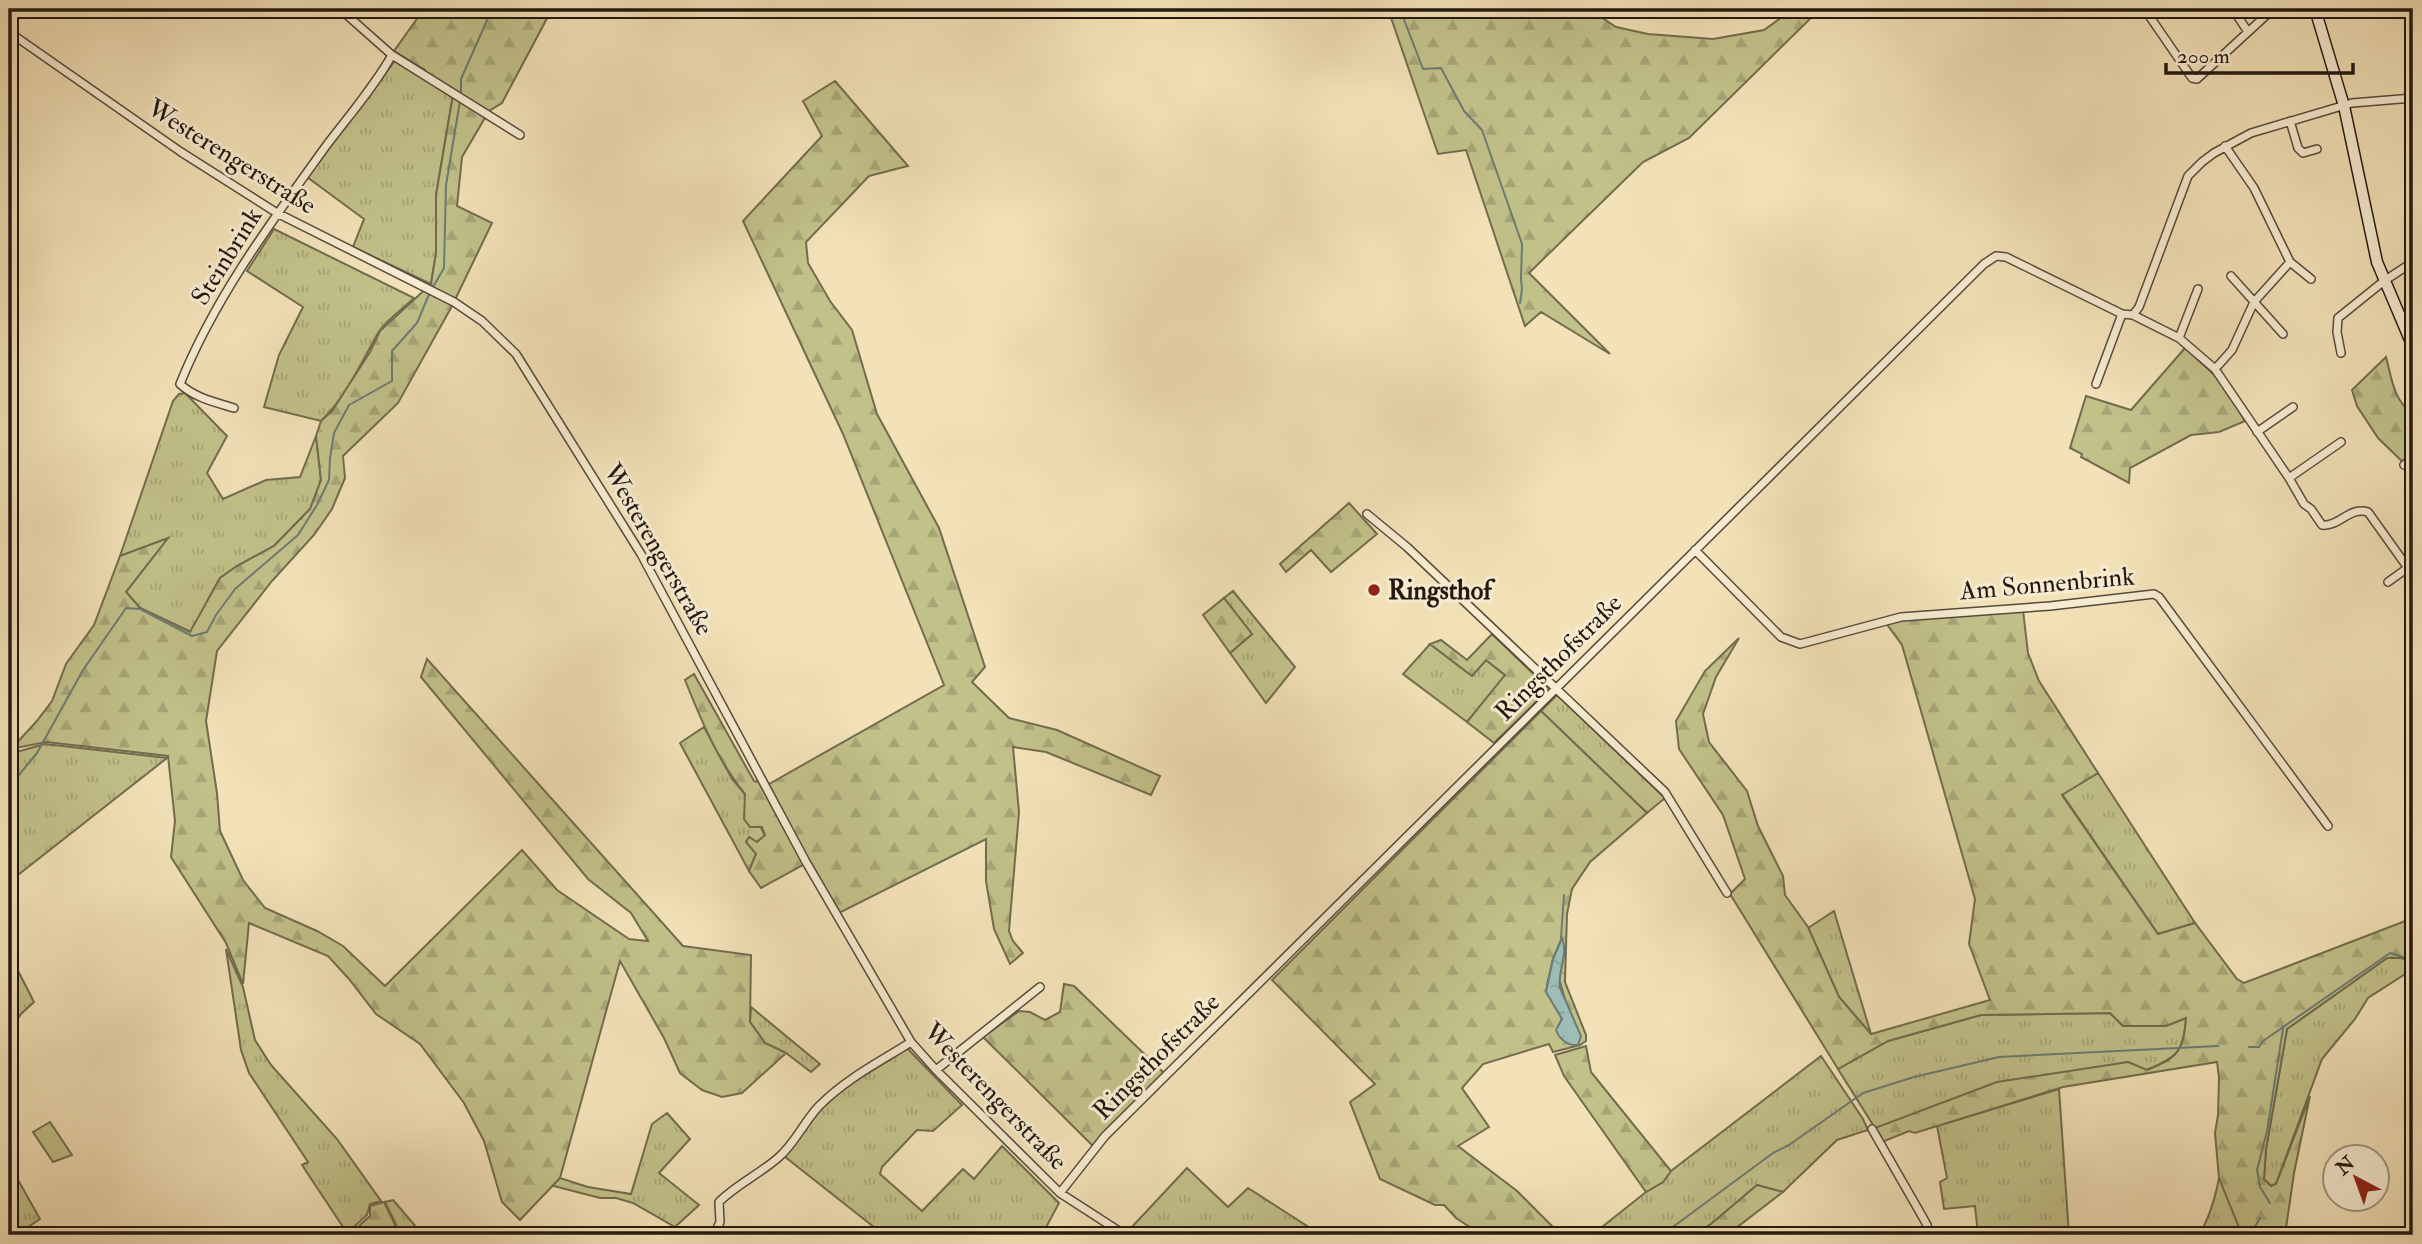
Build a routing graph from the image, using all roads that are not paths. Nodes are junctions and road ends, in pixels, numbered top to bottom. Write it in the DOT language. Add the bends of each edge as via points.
graph roads {
  1 [pos="340,9"];
  2 [pos="2145,9"];
  3 [pos="2161,9"];
  4 [pos="2232,9"];
  5 [pos="2273,9"];
  6 [pos="2315,9"];
  7 [pos="2150,16"];
  8 [pos="9,32"];
  9 [pos="2248,32"];
  10 [pos="392,55"];
  11 [pos="2413,98"];
  12 [pos="2344,106"];
  13 [pos="2290,121"];
  14 [pos="520,135"];
  15 [pos="2225,146"];
  16 [pos="2317,149"];
  17 [pos="278,213"];
  18 [pos="2413,261"];
  19 [pos="2290,262"];
  20 [pos="2231,276"];
  21 [pos="2311,279"];
  22 [pos="2384,281"];
  23 [pos="2198,289"];
  24 [pos="2254,302"];
  25 [pos="2122,314"];
  26 [pos="2133,314"];
  27 [pos="2283,334"];
  28 [pos="2179,338"];
  29 [pos="2413,347"];
  30 [pos="2340,353"];
  31 [pos="2215,369"];
  32 [pos="2096,384"];
  33 [pos="2293,407"];
  34 [pos="234,408"];
  35 [pos="2257,432"];
  36 [pos="2341,442"];
  37 [pos="2413,458"];
  38 [pos="2404,465"];
  39 [pos="2289,478"];
  40 [pos="1367,514"];
  41 [pos="1695,550"];
  42 [pos="2411,566"];
  43 [pos="2413,575"];
  44 [pos="2388,582"];
  45 [pos="1556,689"];
  46 [pos="2328,826"];
  47 [pos="1727,893"];
  48 [pos="1040,987"];
  49 [pos="911,1042"];
  50 [pos="936,1070"];
  51 [pos="1872,1129"];
  52 [pos="1060,1194"];
  53 [pos="713,1235"];
  54 [pos="1125,1235"];
  55 [pos="1928,1235"];
  1 -- 10 [label="street"];
  2 -- 7 [label="street"];
  3 -- 7 [label="street"];
  4 -- 9 [label="street"];
  5 -- 9 [label="street"];
  6 -- 12 [label="main road"];
  7 -- 9 [label="street" via="2197,79"];
  8 -- 17 [label="street, Westerengerstraße" via="181,152"];
  10 -- 14 [label="street"];
  10 -- 17 [label="street, Steinbrink"];
  11 -- 12 [label="street"];
  12 -- 13 [label="street"];
  12 -- 22 [label="main road"];
  13 -- 15 [label="street"];
  13 -- 16 [label="street" via="2298,148 2303,153"];
  15 -- 19 [label="street" via="2254,188"];
  15 -- 26 [label="street" via="2188,176"];
  17 -- 34 [label="street, Steinbrink" via="240,269 180,383 206,399"];
  17 -- 49 [label="street, Westerengerstraße" via="454,302 516,354 641,554 806,862"];
  18 -- 22 [label="street"];
  19 -- 21 [label="street"];
  19 -- 24 [label="street"];
  20 -- 24 [label="street"];
  22 -- 29 [label="main road"];
  22 -- 30 [label="street" via="2339,317"];
  23 -- 28 [label="street"];
  24 -- 27 [label="street"];
  24 -- 31 [label="street" via="2232,350"];
  25 -- 26 [label="street, Ringsthofstraße"];
  25 -- 32 [label="street"];
  25 -- 41 [label="street, Ringsthofstraße" via="2006,257 1991,258"];
  26 -- 28 [label="street"];
  28 -- 31 [label="street"];
  31 -- 35 [label="street"];
  33 -- 35 [label="street"];
  35 -- 39 [label="street"];
  36 -- 39 [label="street"];
  37 -- 38 [label="street"];
  39 -- 42 [label="street" via="2322,524 2330,526 2356,510 2368,512"];
  40 -- 45 [label="street" via="1408,547"];
  41 -- 45 [label="street, Ringsthofstraße"];
  41 -- 46 [label="street, Am Sonnenbrink" via="1780,637 1800,643 1901,617 2154,594"];
  42 -- 43 [label="street"];
  42 -- 44 [label="street"];
  45 -- 47 [label="street" via="1665,792"];
  45 -- 52 [label="street, Ringsthofstraße" via="1105,1136"];
  48 -- 50 [label="street"];
  49 -- 50 [label="street, Westerengerstraße"];
  49 -- 53 [label="street" via="840,1087 810,1116 778,1158 719,1202 720,1222"];
  50 -- 52 [label="street, Westerengerstraße"];
  51 -- 55 [label="street"];
  52 -- 54 [label="street, Westerengerstraße"];
}
